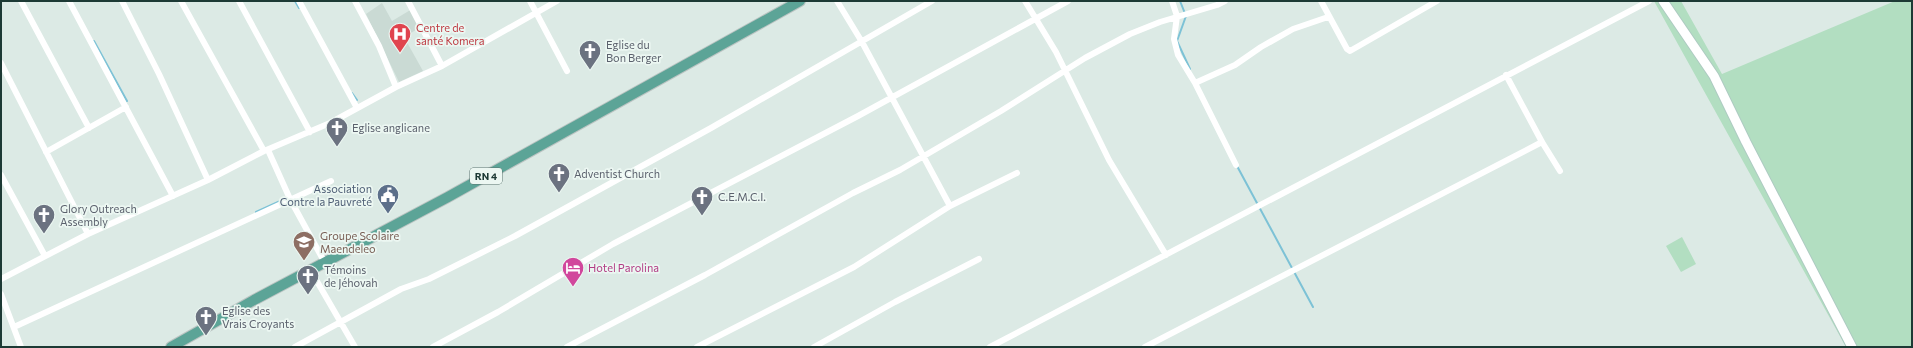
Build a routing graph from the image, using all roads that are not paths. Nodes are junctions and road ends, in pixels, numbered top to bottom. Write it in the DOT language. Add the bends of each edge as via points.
graph roads {
  1 [pos="21,1"];
  2 [pos="69,1"];
  3 [pos="122,1"];
  4 [pos="181,1"];
  5 [pos="238,1"];
  6 [pos="298,1"];
  7 [pos="354,1"];
  8 [pos="408,1"];
  9 [pos="530,1"];
  10 [pos="558,1"];
  11 [pos="800,1"];
  12 [pos="837,1"];
  13 [pos="932,1"];
  14 [pos="1025,1"];
  15 [pos="1068,1"];
  16 [pos="1172,1"];
  17 [pos="1225,1"];
  18 [pos="1321,1"];
  19 [pos="1437,1"];
  20 [pos="1649,1"];
  21 [pos="1663,1"];
  22 [pos="536,12"];
  23 [pos="1183,14"];
  24 [pos="1328,17"];
  25 [pos="1035,19"];
  26 [pos="862,42"];
  27 [pos="1,64"];
  28 [pos="442,66"];
  29 [pos="1065,70"];
  30 [pos="567,71"];
  31 [pos="1506,75"];
  32 [pos="1197,83"];
  33 [pos="396,87"];
  34 [pos="890,98"];
  35 [pos="126,107"];
  36 [pos="357,108"];
  37 [pos="89,128"];
  38 [pos="310,132"];
  39 [pos="1542,142"];
  40 [pos="266,150"];
  41 [pos="46,152"];
  42 [pos="924,156"];
  43 [pos="1236,165"];
  44 [pos="1560,171"];
  45 [pos="1016,173"];
  46 [pos="1,175"];
  47 [pos="208,180"];
  48 [pos="331,181"];
  49 [pos="173,196"];
  50 [pos="290,198"];
  51 [pos="950,206"];
  52 [pos="88,234"];
  53 [pos="1166,255"];
  54 [pos="45,256"];
  55 [pos="979,258"];
  56 [pos="325,263"];
  57 [pos="311,271"];
  58 [pos="1,278"];
  59 [pos="1,294"];
  60 [pos="341,321"];
  61 [pos="14,327"];
  62 [pos="21,347"];
  63 [pos="171,347"];
  64 [pos="295,347"];
  65 [pos="355,347"];
  66 [pos="432,347"];
  67 [pos="567,347"];
  68 [pos="697,347"];
  69 [pos="814,347"];
  70 [pos="990,347"];
  71 [pos="1145,347"];
  72 [pos="1852,347"];
  1 -- 37 [label="street"];
  2 -- 35 [label="street"];
  3 -- 47 [label="street"];
  4 -- 40 [label="street"];
  5 -- 38 [label="street"];
  6 -- 36 [label="street"];
  7 -- 33 [label="street"];
  8 -- 28 [label="street"];
  9 -- 22 [label="street"];
  10 -- 22 [label="street"];
  11 -- 56 [label="main road, RN 4"];
  12 -- 26 [label="street"];
  13 -- 26 [label="street"];
  14 -- 25 [label="street"];
  15 -- 25 [label="street"];
  16 -- 23 [label="street"];
  17 -- 23 [label="street"];
  18 -- 24 [label="street"];
  19 -- 24 [label="street" via="1350,52"];
  20 -- 31 [label="street"];
  21 -- 72 [label="main road" via="1714,76"];
  22 -- 28 [label="street"];
  22 -- 30 [label="street"];
  23 -- 29 [label="street" via="1130,34"];
  23 -- 32 [label="street" via="1174,39 1178,55"];
  24 -- 32 [label="street" via="1293,29 1261,47 1235,66"];
  25 -- 29 [label="street"];
  25 -- 34 [label="street"];
  26 -- 34 [label="street"];
  26 -- 60 [label="street" via="515,236 429,279 401,289"];
  27 -- 41 [label="street"];
  28 -- 33 [label="street"];
  29 -- 42 [label="street"];
  29 -- 53 [label="street" via="1109,160"];
  31 -- 39 [label="street"];
  31 -- 53 [label="street"];
  32 -- 43 [label="street"];
  33 -- 36 [label="street"];
  34 -- 42 [label="street"];
  34 -- 66 [label="street" via="613,244 498,312"];
  35 -- 37 [label="street"];
  35 -- 49 [label="street"];
  36 -- 38 [label="street"];
  37 -- 41 [label="street"];
  38 -- 40 [label="street"];
  39 -- 44 [label="street"];
  39 -- 71 [label="street"];
  40 -- 47 [label="street"];
  40 -- 50 [label="street"];
  41 -- 52 [label="street"];
  42 -- 51 [label="street"];
  42 -- 67 [label="street"];
  45 -- 51 [label="street"];
  46 -- 54 [label="street"];
  47 -- 49 [label="street"];
  48 -- 50 [label="street"];
  49 -- 52 [label="street"];
  50 -- 56 [label="street"];
  50 -- 61 [label="street"];
  51 -- 68 [label="street" via="854,266"];
  52 -- 54 [label="street"];
  53 -- 70 [label="street"];
  54 -- 58 [label="street"];
  55 -- 69 [label="street"];
  56 -- 57 [label="main road, RN 4"];
  57 -- 60 [label="street"];
  57 -- 63 [label="main road, RN 4"];
  59 -- 61 [label="street"];
  60 -- 64 [label="street"];
  60 -- 65 [label="street"];
  61 -- 62 [label="street"];
}
